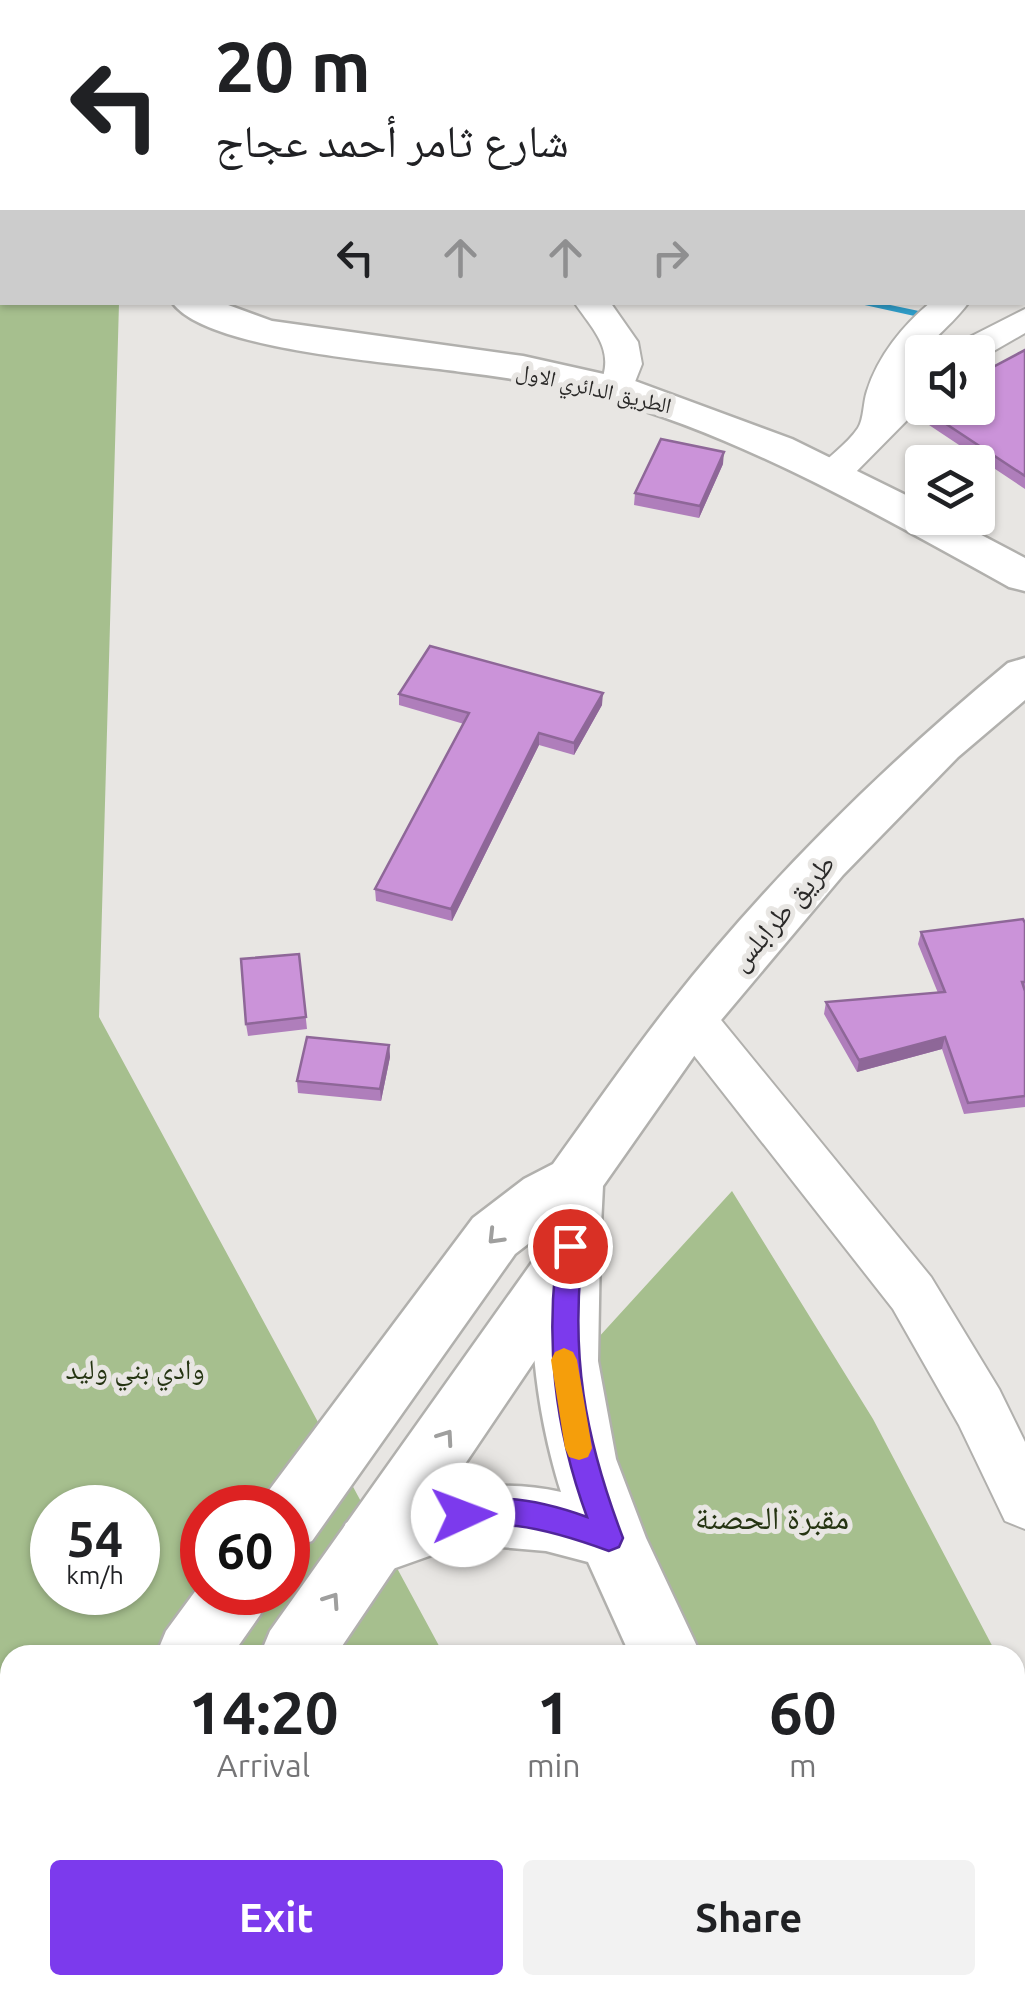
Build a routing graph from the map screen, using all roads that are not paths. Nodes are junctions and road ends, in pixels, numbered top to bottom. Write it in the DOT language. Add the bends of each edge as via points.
graph roads {
  1 [pos="197,305"];
  2 [pos="593,305"];
  3 [pos="948,305"];
  4 [pos="1025,319"];
  5 [pos="995,336"];
  6 [pos="616,389"];
  7 [pos="905,402"];
  8 [pos="878,429"];
  9 [pos="833,474"];
  10 [pos="1025,577"];
  11 [pos="1025,674"];
  12 [pos="690,1017"];
  13 [pos="574,1181"];
  14 [pos="570,1246"];
  15 [pos="310,1489"];
  16 [pos="1025,1502"];
  17 [pos="609,1538"];
  18 [pos="370,1545"];
  19 [pos="220,1615"];
  20 [pos="199,1645"];
  21 [pos="302,1645"];
  22 [pos="661,1645"];
  1 -- 6 [label="main road, الطريق الدائري الاول" via="231,323 276,334"];
  2 -- 6 [label="street" via="626,348 626,373"];
  3 -- 8 [label="street" via="894,362 880,398"];
  4 -- 5 [label="street"];
  6 -- 9 [label="main road, الطريق الدائري الاول" via="689,411"];
  7 -- 8 [label="street"];
  8 -- 9 [label="street"];
  9 -- 10 [label="main road, الطريق الدائري الاول"];
  11 -- 12 [label="main road, طريق طرابلس" via="941,744 825,862"];
  12 -- 13 [label="main road, طريق طرابلس"];
  12 -- 16 [label="street" via="912,1293 979,1406"];
  13 -- 14 [label="main road"];
  13 -- 15 [label="main road, one-way" via="494,1236"];
  14 -- 17 [label="main road" via="564,1356 571,1415"];
  18 -- 14 [label="main road, one-way" via="539,1306"];
  17 -- 18 [label="main road" via="562,1521 497,1514 415,1526"];
  17 -- 22 [label="main road"];
  21 -- 18 [label="main road, one-way"];
  19 -- 20 [label="main road"];
}
